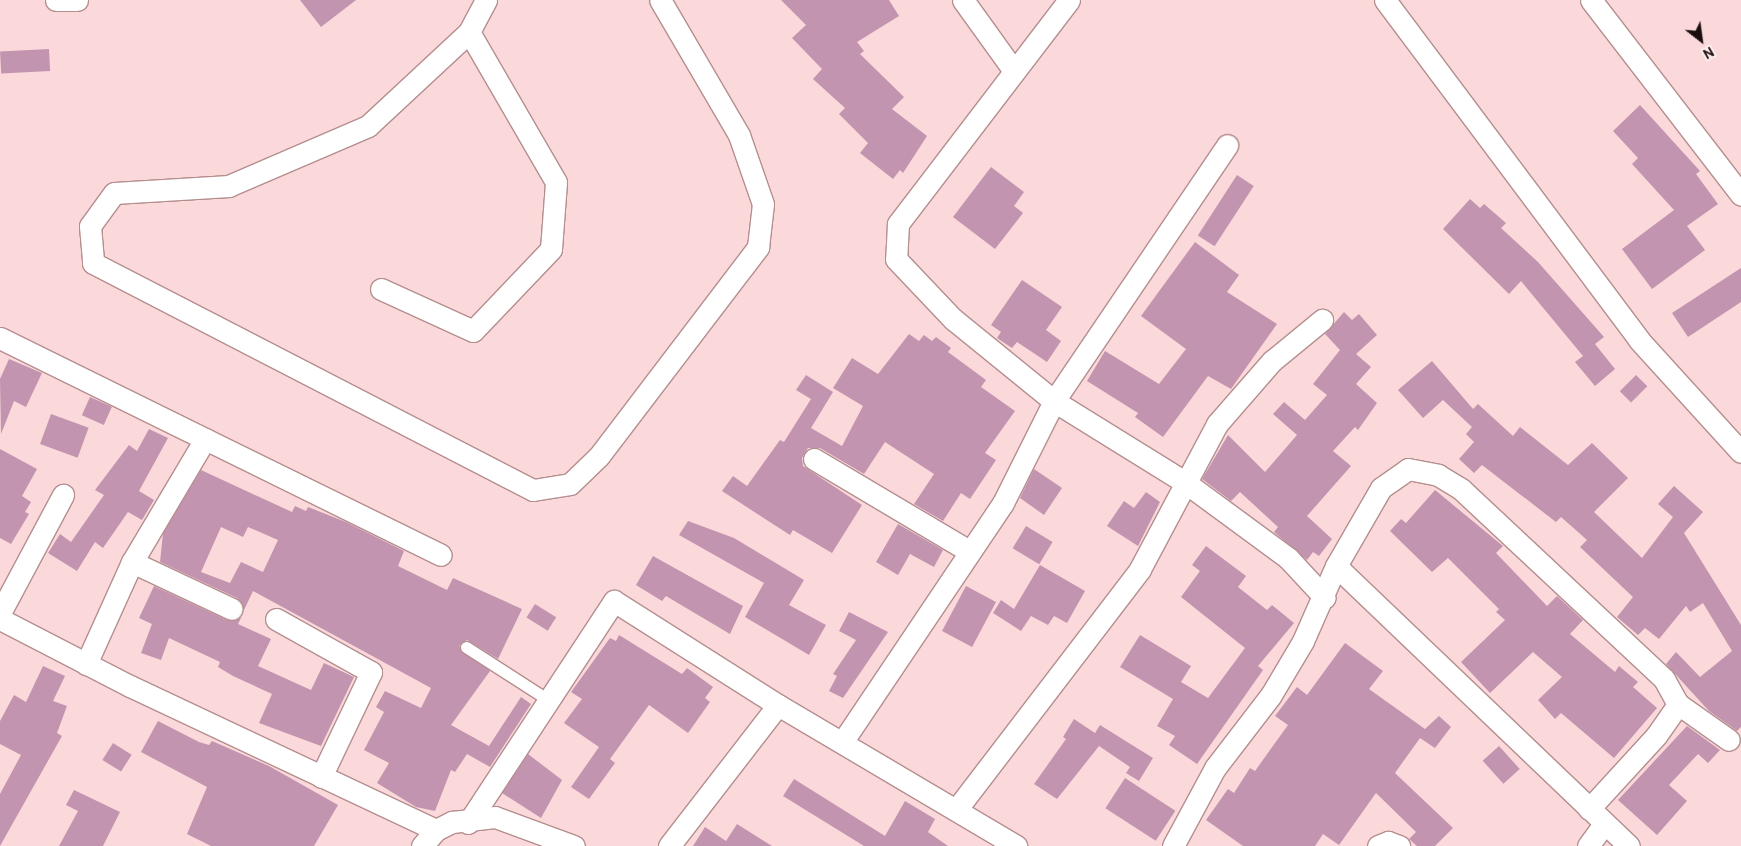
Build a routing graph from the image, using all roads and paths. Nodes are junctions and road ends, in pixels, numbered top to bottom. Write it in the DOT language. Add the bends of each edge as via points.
graph roads {
  1 [pos="56,0"];
  2 [pos="77,0"];
  3 [pos="486,0"];
  4 [pos="660,0"];
  5 [pos="963,0"];
  6 [pos="1069,0"];
  7 [pos="1385,0"];
  8 [pos="1591,0"];
  9 [pos="469,32"];
  10 [pos="1014,71"];
  11 [pos="1228,145"];
  12 [pos="1741,195"];
  13 [pos="381,290"];
  14 [pos="1322,320"];
  15 [pos="0,338"];
  16 [pos="1054,401"];
  17 [pos="205,440"];
  18 [pos="1741,452"];
  19 [pos="814,459"];
  20 [pos="1186,483"];
  21 [pos="63,495"];
  22 [pos="969,551"];
  23 [pos="441,555"];
  24 [pos="132,562"];
  25 [pos="1336,566"];
  26 [pos="1325,598"];
  27 [pos="232,609"];
  28 [pos="0,612"];
  29 [pos="276,619"];
  30 [pos="0,620"];
  31 [pos="466,647"];
  32 [pos="86,664"];
  33 [pos="550,700"];
  34 [pos="1678,704"];
  35 [pos="778,705"];
  36 [pos="1729,740"];
  37 [pos="843,741"];
  38 [pos="321,777"];
  39 [pos="956,810"];
  40 [pos="1596,816"];
  41 [pos="468,823"];
  42 [pos="436,830"];
  43 [pos="422,846"];
  44 [pos="574,846"];
  45 [pos="669,846"];
  46 [pos="1016,846"];
  47 [pos="1173,846"];
  48 [pos="1378,846"];
  49 [pos="1399,846"];
  50 [pos="1588,846"];
  51 [pos="1629,846"];
  1 -- 2 [label="street"];
  3 -- 9 [label="street"];
  4 -- 9 [label="street" via="739,135 762,204 758,247 598,456 570,484 533,490 93,263 90,226 114,193 229,186 368,126"];
  5 -- 10 [label="street"];
  6 -- 10 [label="street"];
  7 -- 18 [label="street" via="1639,340"];
  8 -- 12 [label="street"];
  9 -- 13 [label="street" via="556,182 551,249 473,331"];
  10 -- 16 [label="street" via="898,224 896,259 952,320"];
  11 -- 16 [label="street"];
  14 -- 20 [label="street" via="1272,361 1217,424"];
  15 -- 17 [label="street"];
  16 -- 20 [label="street"];
  16 -- 22 [label="street" via="1003,503"];
  17 -- 23 [label="street"];
  17 -- 24 [label="street"];
  19 -- 22 [label="street"];
  20 -- 26 [label="street" via="1288,558"];
  20 -- 39 [label="street" via="1140,569"];
  21 -- 28 [label="street"];
  22 -- 37 [label="street"];
  24 -- 27 [label="street"];
  24 -- 32 [label="street"];
  25 -- 26 [label="street"];
  25 -- 34 [label="street" via="1381,488 1408,469 1438,475 1461,489 1664,679"];
  25 -- 40 [label="street"];
  26 -- 47 [label="street" via="1271,695 1216,768"];
  29 -- 38 [label="street" via="371,672"];
  30 -- 32 [label="street"];
  31 -- 33 [label="lane"];
  32 -- 38 [label="street"];
  33 -- 35 [label="street" via="614,601"];
  33 -- 41 [label="street"];
  34 -- 36 [label="street"];
  34 -- 40 [label="street"];
  35 -- 37 [label="street"];
  35 -- 45 [label="street"];
  37 -- 39 [label="street"];
  38 -- 42 [label="street"];
  39 -- 46 [label="street"];
  40 -- 50 [label="street"];
  40 -- 51 [label="street"];
  41 -- 42 [label="street" via="452,822"];
  41 -- 44 [label="street" via="495,818"];
  42 -- 43 [label="street"];
  48 -- 49 [label="street" via="1388,842"];
}
